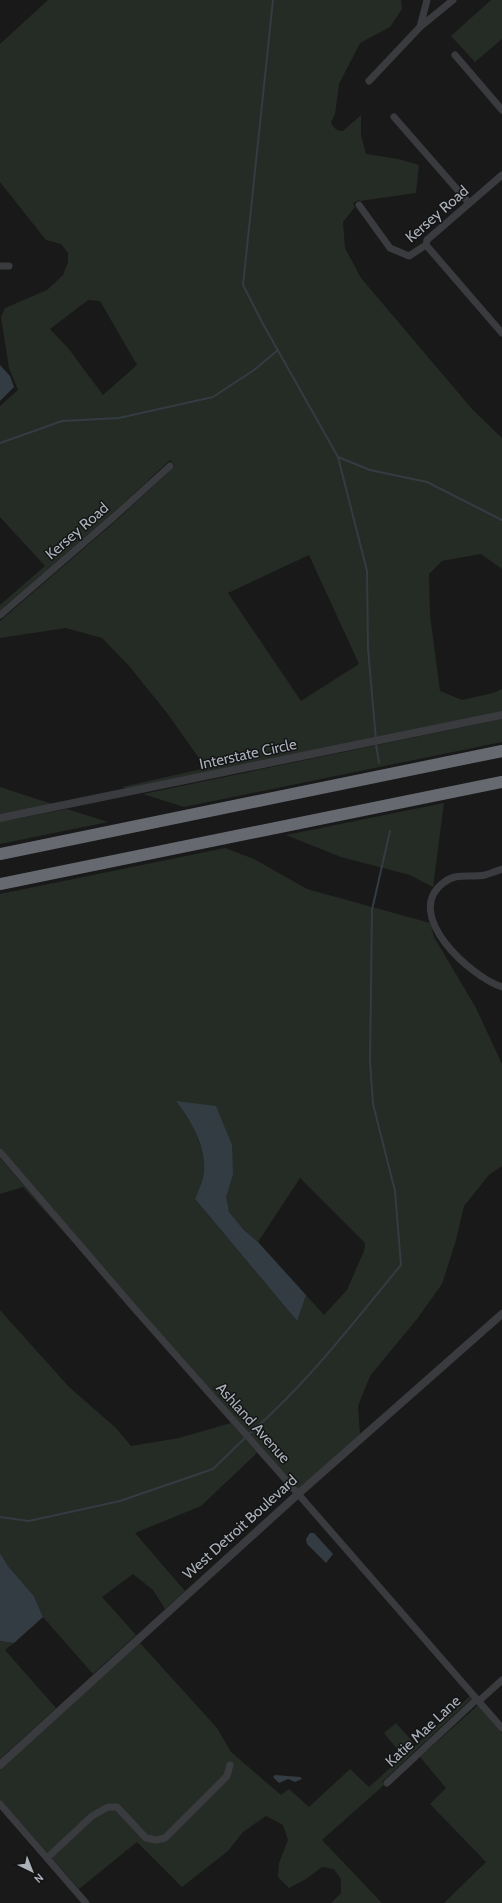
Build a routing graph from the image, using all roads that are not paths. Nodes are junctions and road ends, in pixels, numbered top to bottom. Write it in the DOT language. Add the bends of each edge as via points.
graph roads {
  1 [pos="428,0"];
  2 [pos="454,0"];
  3 [pos="420,27"];
  4 [pos="455,55"];
  5 [pos="369,81"];
  6 [pos="502,110"];
  7 [pos="394,117"];
  8 [pos="502,175"];
  9 [pos="470,203"];
  10 [pos="359,205"];
  11 [pos="426,245"];
  12 [pos="0,266"];
  13 [pos="9,266"];
  14 [pos="502,333"];
  15 [pos="170,466"];
  16 [pos="0,615"];
  17 [pos="502,715"];
  18 [pos="502,752"];
  19 [pos="502,782"];
  20 [pos="0,818"];
  21 [pos="0,854"];
  22 [pos="502,870"];
  23 [pos="0,884"];
  24 [pos="502,987"];
  25 [pos="0,1152"];
  26 [pos="502,1314"];
  27 [pos="298,1494"];
  28 [pos="502,1680"];
  29 [pos="478,1700"];
  30 [pos="502,1728"];
  31 [pos="0,1765"];
  32 [pos="230,1765"];
  33 [pos="387,1783"];
  34 [pos="0,1804"];
  35 [pos="47,1858"];
  36 [pos="86,1903"];
  1 -- 3 [label="street"];
  2 -- 3 [label="street"];
  3 -- 5 [label="street"];
  4 -- 6 [label="street"];
  7 -- 9 [label="street"];
  8 -- 9 [label="street, Kersey Road"];
  9 -- 11 [label="street, Kersey Road" via="427,240"];
  10 -- 11 [label="street, Kersey Road" via="390,248 409,256"];
  11 -- 14 [label="street"];
  12 -- 13 [label="street"];
  15 -- 16 [label="street, Kersey Road"];
  17 -- 20 [label="street, Interstate Circle"];
  18 -- 21 [label="highway"];
  19 -- 23 [label="highway"];
  22 -- 24 [label="street" via="449,879 437,889 431,912 436,929 452,952 480,977"];
  25 -- 27 [label="street, Ashland Avenue"];
  26 -- 27 [label="street, West Detroit Boulevard"];
  27 -- 29 [label="street, Ashland Avenue"];
  27 -- 31 [label="street, West Detroit Boulevard"];
  28 -- 29 [label="street, Katie Mae Lane"];
  29 -- 30 [label="street, Ashland Avenue"];
  29 -- 33 [label="street, Katie Mae Lane"];
  32 -- 35 [label="street" via="227,1776 164,1838 146,1838 117,1807 108,1807 92,1816"];
  34 -- 35 [label="street"];
  35 -- 36 [label="street"];
}
